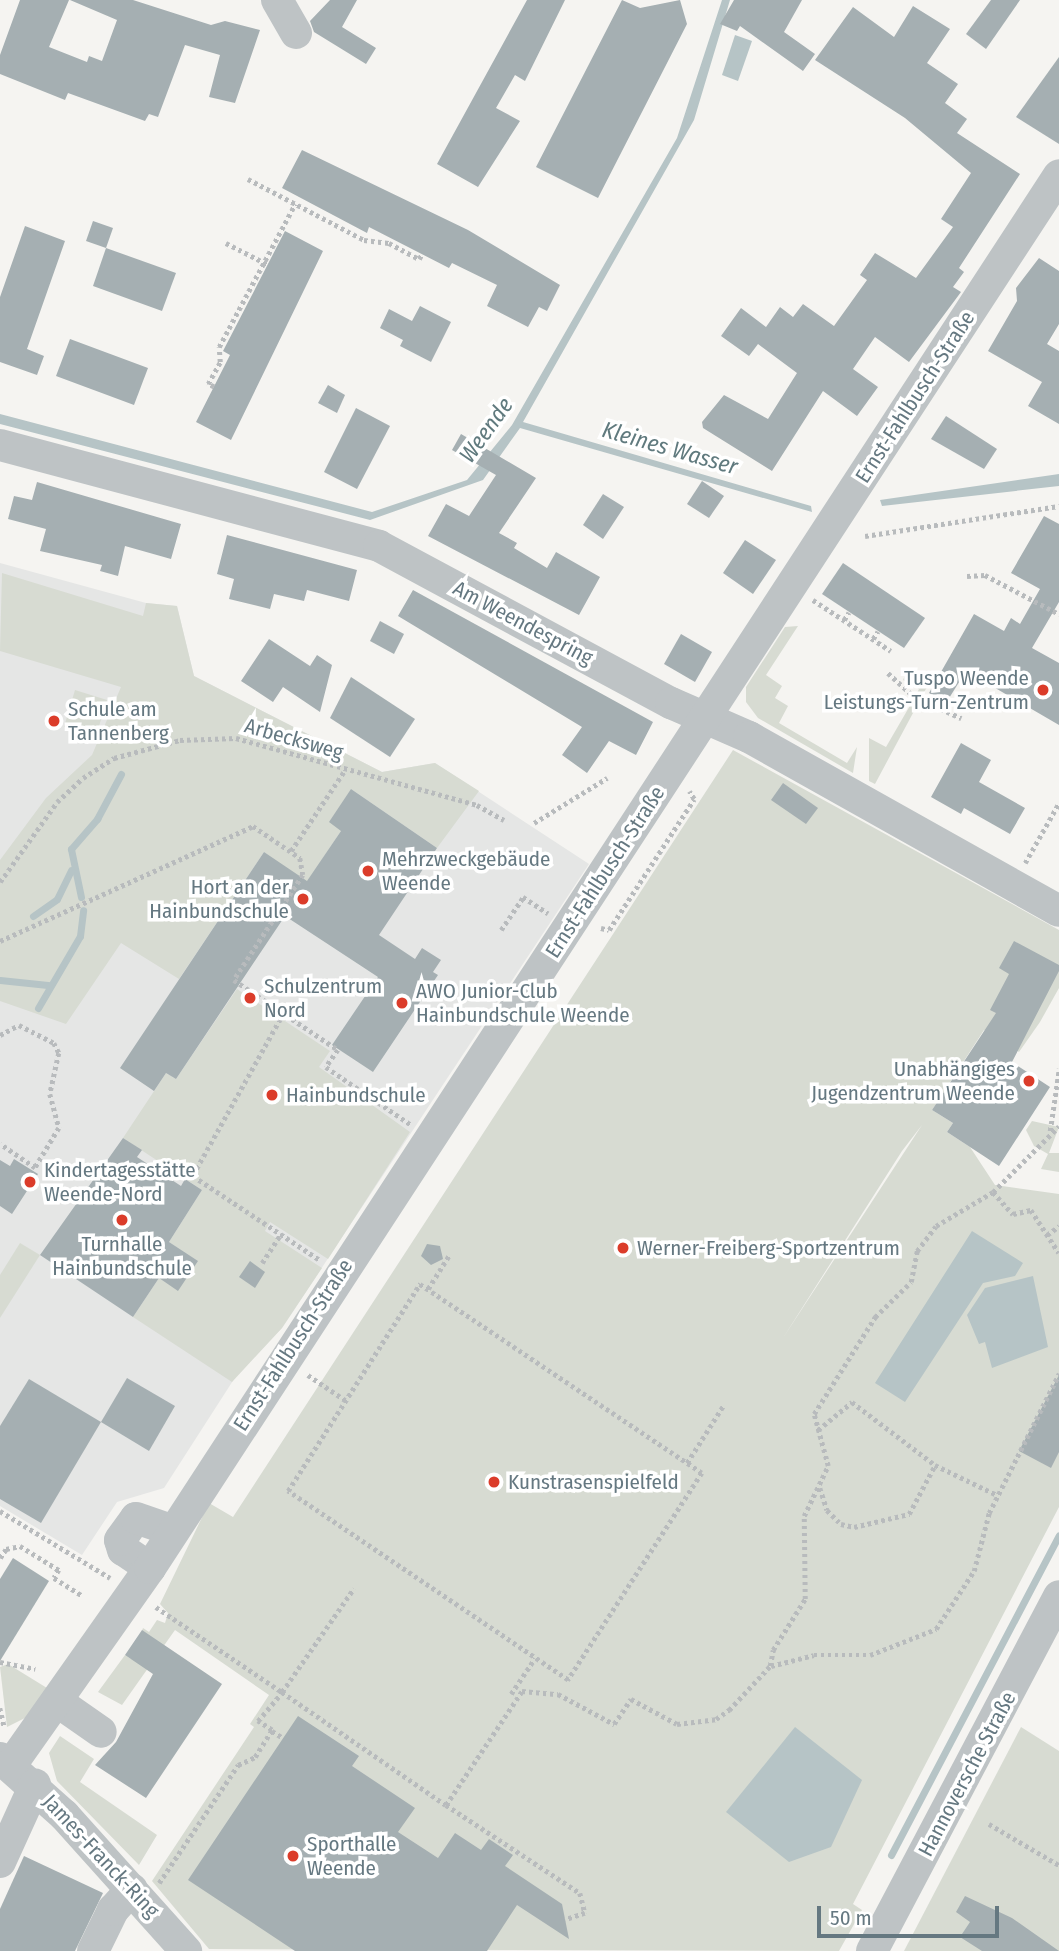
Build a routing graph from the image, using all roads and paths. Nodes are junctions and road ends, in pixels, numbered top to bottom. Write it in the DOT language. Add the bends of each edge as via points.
graph roads {
  1 [pos="277,0"];
  2 [pos="296,33"];
  3 [pos="1059,175"];
  4 [pos="248,179"];
  5 [pos="295,204"];
  6 [pos="226,243"];
  7 [pos="422,254"];
  8 [pos="265,263"];
  9 [pos="214,387"];
  10 [pos="0,444"];
  11 [pos="1059,506"];
  12 [pos="865,536"];
  13 [pos="967,576"];
  14 [pos="792,587"];
  15 [pos="849,612"];
  16 [pos="1059,614"];
  17 [pos="844,620"];
  18 [pos="878,631"];
  19 [pos="873,639"];
  20 [pos="891,652"];
  21 [pos="888,673"];
  22 [pos="707,718"];
  23 [pos="961,718"];
  24 [pos="345,770"];
  25 [pos="607,778"];
  26 [pos="1059,803"];
  27 [pos="503,820"];
  28 [pos="534,823"];
  29 [pos="290,850"];
  30 [pos="0,882"];
  31 [pos="1013,885"];
  32 [pos="537,906"];
  33 [pos="1059,911"];
  34 [pos="501,930"];
  35 [pos="0,941"];
  36 [pos="284,1013"];
  37 [pos="0,1035"];
  38 [pos="1059,1069"];
  39 [pos="1059,1126"];
  40 [pos="1050,1131"];
  41 [pos="430,1138"];
  42 [pos="0,1144"];
  43 [pos="993,1192"];
  44 [pos="1059,1226"];
  45 [pos="281,1234"];
  46 [pos="1047,1235"];
  47 [pos="1059,1253"];
  48 [pos="449,1256"];
  49 [pos="262,1264"];
  50 [pos="340,1274"];
  51 [pos="428,1289"];
  52 [pos="285,1359"];
  53 [pos="1059,1374"];
  54 [pos="345,1400"];
  55 [pos="723,1406"];
  56 [pos="818,1430"];
  57 [pos="687,1463"];
  58 [pos="935,1465"];
  59 [pos="820,1488"];
  60 [pos="998,1495"];
  61 [pos="0,1511"];
  62 [pos="0,1558"];
  63 [pos="142,1586"];
  64 [pos="354,1588"];
  65 [pos="81,1595"];
  66 [pos="1059,1596"];
  67 [pos="535,1658"];
  68 [pos="0,1662"];
  69 [pos="771,1666"];
  70 [pos="34,1669"];
  71 [pos="282,1692"];
  72 [pos="511,1694"];
  73 [pos="63,1696"];
  74 [pos="272,1730"];
  75 [pos="101,1732"];
  76 [pos="283,1738"];
  77 [pos="6,1761"];
  78 [pos="35,1785"];
  79 [pos="446,1805"];
  80 [pos="989,1824"];
  81 [pos="0,1862"];
  82 [pos="1059,1866"];
  83 [pos="138,1896"];
  84 [pos="565,1920"];
  85 [pos="93,1951"];
  86 [pos="186,1951"];
  87 [pos="872,1951"];
  1 -- 2 [label="street"];
  3 -- 14 [label="street, Ernst-Fahlbusch-Straße"];
  4 -- 5 [label="path"];
  5 -- 7 [label="path" via="364,240 389,243 419,259"];
  5 -- 8 [label="path"];
  6 -- 8 [label="path"];
  8 -- 9 [label="path" via="208,384"];
  10 -- 22 [label="street, Am Weendespring" via="379,546"];
  11 -- 12 [label="path"];
  13 -- 16 [label="path" via="985,575"];
  14 -- 17 [label="path"];
  14 -- 22 [label="street, Ernst-Fahlbusch-Straße"];
  15 -- 17 [label="path"];
  17 -- 19 [label="path"];
  18 -- 19 [label="path"];
  19 -- 20 [label="path"];
  21 -- 23 [label="path" via="915,697"];
  22 -- 31 [label="street, Am Weendespring"];
  22 -- 41 [label="street, Ernst-Fahlbusch-Straße"];
  24 -- 27 [label="path, Arbecksweg" via="477,805"];
  24 -- 29 [label="path"];
  24 -- 30 [label="path, Arbecksweg" via="236,738 180,740 114,758 57,802"];
  25 -- 28 [label="path"];
  26 -- 31 [label="path"];
  29 -- 35 [label="path" via="253,826 240,829"];
  29 -- 36 [label="path" via="300,858 303,876 234,980"];
  31 -- 33 [label="street, Am Weendespring"];
  32 -- 34 [label="path" via="523,897"];
  36 -- 41 [label="path" via="338,1050 326,1067"];
  36 -- 45 [label="path" via="193,1176"];
  37 -- 42 [label="path" via="19,1025 54,1043 59,1053 50,1094 60,1128 35,1168"];
  38 -- 40 [label="path"];
  39 -- 40 [label="path"];
  40 -- 43 [label="path"];
  41 -- 50 [label="street, Ernst-Fahlbusch-Straße"];
  43 -- 46 [label="path" via="1013,1214 1031,1210"];
  43 -- 56 [label="path" via="952,1212 916,1251 911,1282 870,1325 814,1414"];
  44 -- 46 [label="path"];
  45 -- 49 [label="path"];
  45 -- 50 [label="path"];
  46 -- 47 [label="path"];
  48 -- 51 [label="path"];
  50 -- 52 [label="street, Ernst-Fahlbusch-Straße"];
  51 -- 54 [label="path" via="420,1284"];
  51 -- 57 [label="path"];
  52 -- 54 [label="path"];
  52 -- 63 [label="street, Ernst-Fahlbusch-Straße"];
  53 -- 60 [label="path"];
  54 -- 67 [label="path" via="288,1491"];
  55 -- 57 [label="path"];
  56 -- 58 [label="path" via="852,1402"];
  56 -- 59 [label="path" via="828,1466"];
  57 -- 67 [label="path" via="702,1473 568,1680"];
  58 -- 59 [label="path" via="909,1514 854,1527 841,1524 827,1510"];
  58 -- 60 [label="path"];
  59 -- 69 [label="path" via="804,1516 805,1599 773,1650"];
  60 -- 69 [label="path" via="974,1571 936,1629 870,1655 814,1655"];
  61 -- 63 [label="path"];
  62 -- 65 [label="path" via="6,1549 20,1546 59,1570 54,1578"];
  63 -- 71 [label="path"];
  63 -- 73 [label="street, Ernst-Fahlbusch-Straße"];
  64 -- 71 [label="path"];
  66 -- 87 [label="street, Hannoversche Straße"];
  67 -- 72 [label="path"];
  68 -- 70 [label="path"];
  69 -- 79 [label="path" via="729,1710 697,1724 677,1724 631,1699 614,1724 558,1694 522,1691"];
  71 -- 74 [label="path" via="258,1721"];
  71 -- 79 [label="path"];
  73 -- 75 [label="street"];
  73 -- 77 [label="street, Ernst-Fahlbusch-Straße"];
  74 -- 76 [label="path"];
  74 -- 83 [label="path" via="255,1757 238,1765"];
  77 -- 78 [label="street, James-Franck-Ring"];
  78 -- 81 [label="street"];
  78 -- 83 [label="street, James-Franck-Ring"];
  79 -- 84 [label="path" via="580,1894 585,1913"];
  80 -- 82 [label="path"];
  83 -- 85 [label="street" via="113,1910"];
  83 -- 86 [label="street, James-Franck-Ring"];
}
